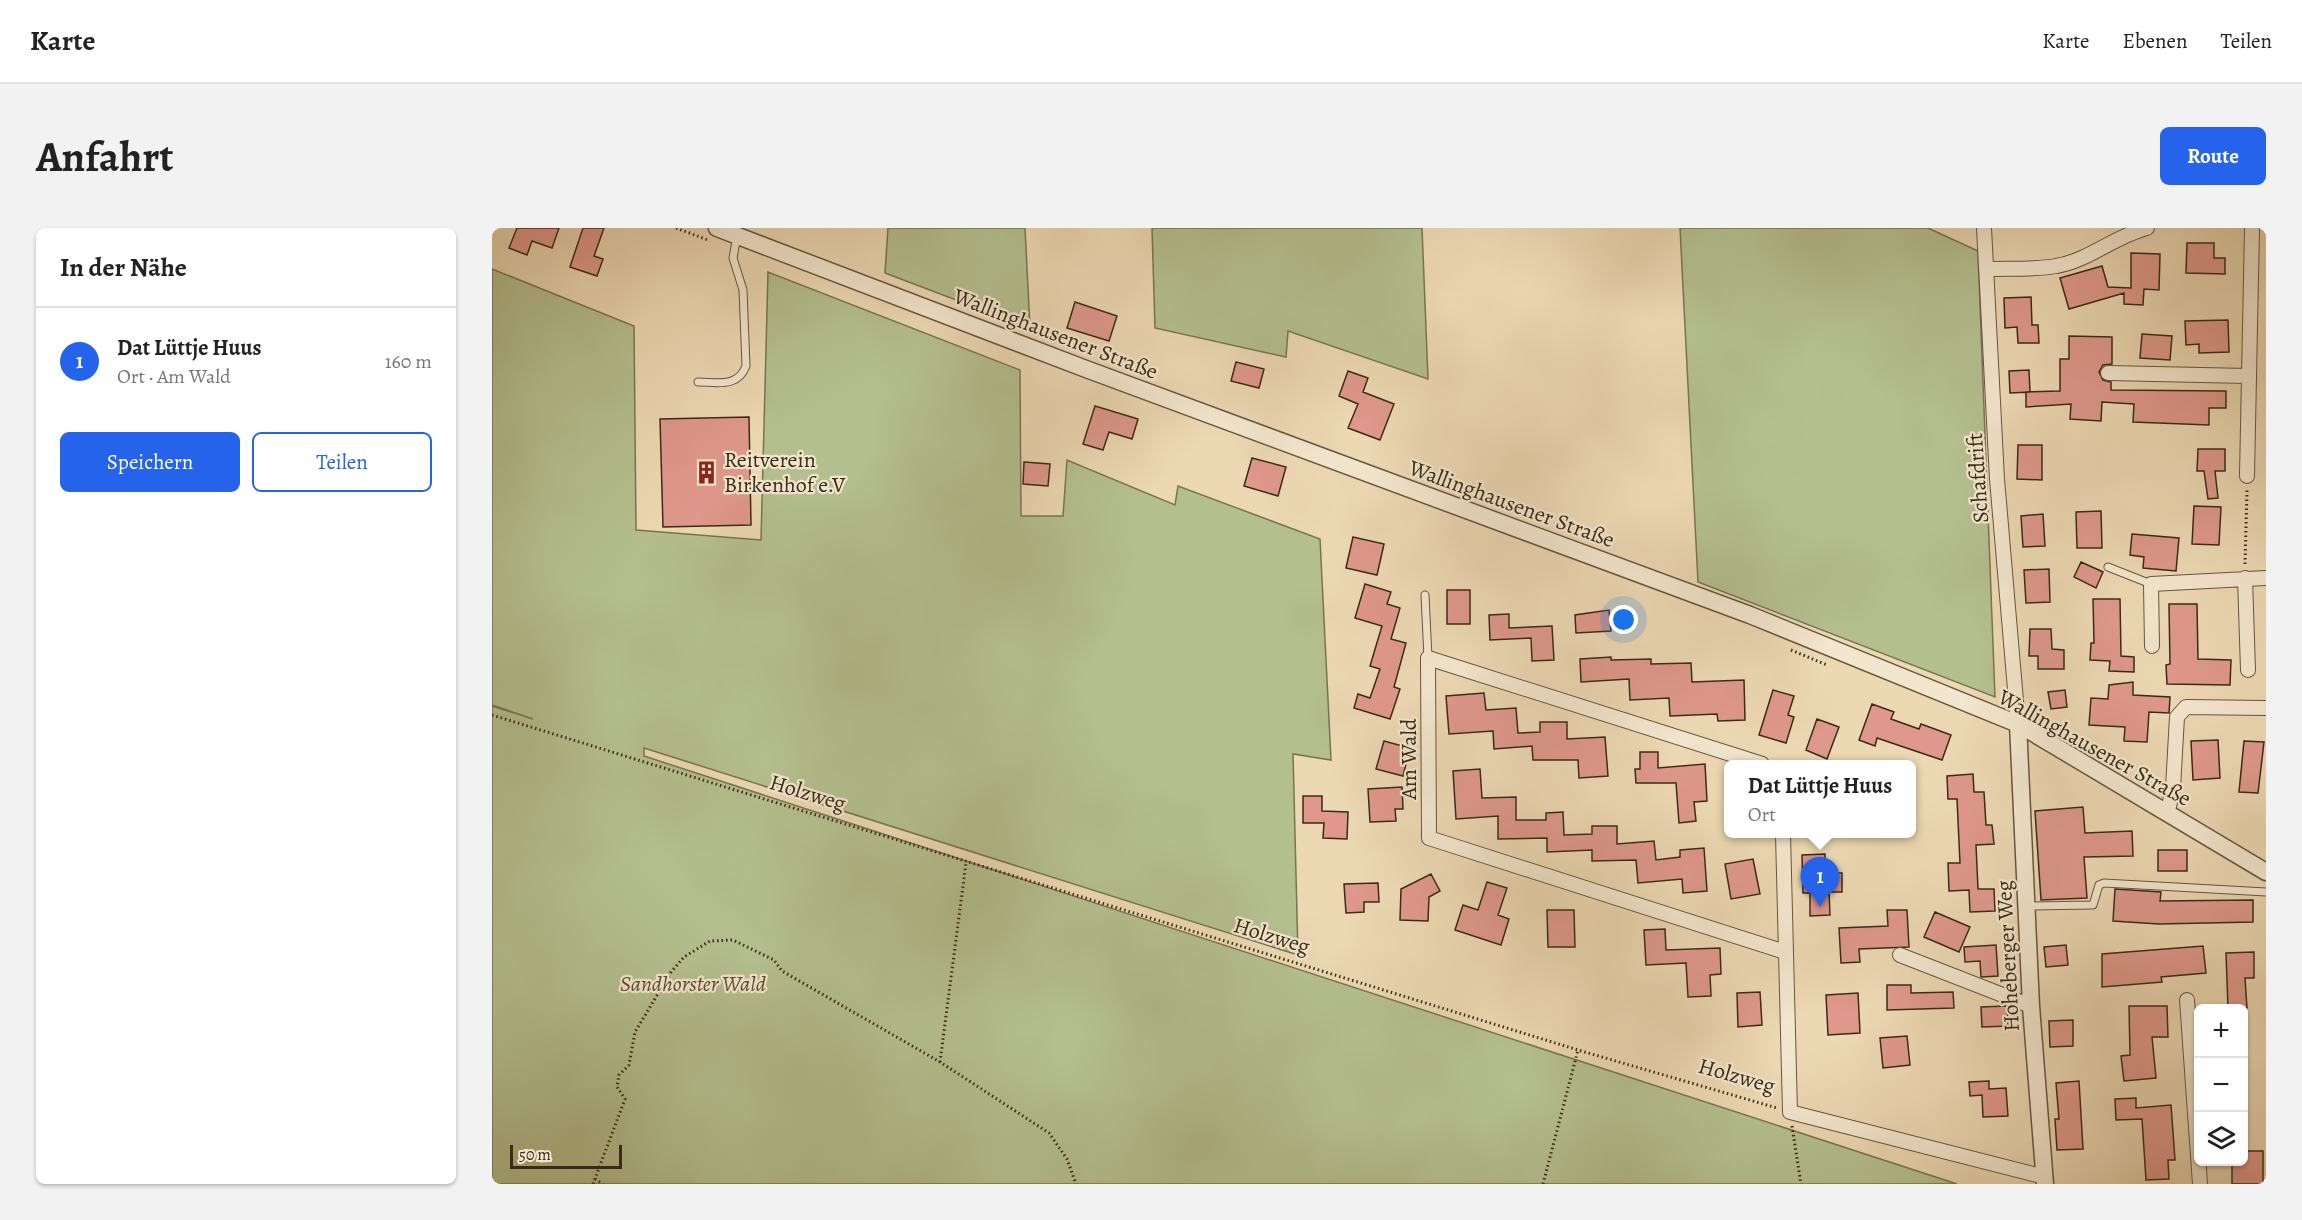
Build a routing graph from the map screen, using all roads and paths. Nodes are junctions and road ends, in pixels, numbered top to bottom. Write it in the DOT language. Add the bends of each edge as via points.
graph roads {
  1 [pos="676,228"];
  2 [pos="717,228"];
  3 [pos="1984,228"];
  4 [pos="2147,228"];
  5 [pos="2252,228"];
  6 [pos="735,243"];
  7 [pos="1986,268"];
  8 [pos="2108,373"];
  9 [pos="2248,376"];
  10 [pos="698,382"];
  11 [pos="2247,476"];
  12 [pos="2108,567"];
  13 [pos="2245,578"];
  14 [pos="2266,578"];
  15 [pos="2151,584"];
  16 [pos="1425,595"];
  17 [pos="1782,645"];
  18 [pos="2152,646"];
  19 [pos="1428,658"];
  20 [pos="1835,668"];
  21 [pos="2248,670"];
  22 [pos="2266,708"];
  23 [pos="492,715"];
  24 [pos="2018,724"];
  25 [pos="1746,760"];
  26 [pos="2168,811"];
  27 [pos="1783,838"];
  28 [pos="966,863"];
  29 [pos="2266,872"];
  30 [pos="2266,892"];
  31 [pos="2026,906"];
  32 [pos="1785,952"];
  33 [pos="1900,955"];
  34 [pos="2187,1000"];
  35 [pos="2031,1006"];
  36 [pos="1578,1050"];
  37 [pos="940,1062"];
  38 [pos="1790,1112"];
  39 [pos="2045,1180"];
  40 [pos="594,1182"];
  41 [pos="603,1184"];
  42 [pos="1076,1184"];
  43 [pos="1544,1184"];
  44 [pos="1801,1184"];
  45 [pos="2200,1184"];
  1 -- 6 [label="path"];
  2 -- 6 [label="street, Wallinghausener Straße"];
  3 -- 7 [label="street, Schafdrift"];
  4 -- 7 [label="street" via="2129,232 2102,248 2056,266"];
  5 -- 9 [label="street"];
  6 -- 10 [label="lane" via="733,258 743,290 746,366 743,374 732,382"];
  6 -- 24 [label="street, Wallinghausener Straße" via="1750,615"];
  7 -- 24 [label="street, Schafdrift" via="1997,479"];
  8 -- 9 [label="street"];
  9 -- 11 [label="street"];
  11 -- 13 [label="path"];
  12 -- 15 [label="lane"];
  13 -- 14 [label="street"];
  13 -- 15 [label="street"];
  13 -- 21 [label="street"];
  15 -- 18 [label="street"];
  16 -- 19 [label="lane"];
  17 -- 20 [label="path"];
  19 -- 25 [label="street"];
  19 -- 32 [label="street, Am Wald" via="1429,838"];
  22 -- 26 [label="street" via="2186,707 2177,717"];
  23 -- 28 [label="path, Holzweg"];
  24 -- 26 [label="street, Wallinghausener Straße"];
  24 -- 31 [label="street, Hoheberger Weg"];
  26 -- 29 [label="street, Wallinghausener Straße"];
  27 -- 32 [label="street"];
  28 -- 36 [label="path, Holzweg"];
  28 -- 37 [label="path"];
  30 -- 31 [label="lane" via="2104,883 2099,885 2093,905"];
  31 -- 35 [label="street, Hoheberger Weg"];
  32 -- 38 [label="street"];
  33 -- 35 [label="street"];
  34 -- 45 [label="street"];
  35 -- 39 [label="street, Hoheberger Weg"];
  36 -- 38 [label="path, Holzweg"];
  36 -- 43 [label="path"];
  37 -- 40 [label="path" via="782,971 774,960 734,940 710,940 684,957 671,972 635,1032 629,1065 620,1075 617,1088 625,1099"];
  37 -- 42 [label="path" via="1049,1133 1067,1159"];
  38 -- 39 [label="street, Holzweg"];
  38 -- 44 [label="path"];
  40 -- 41 [label="path"];
}
